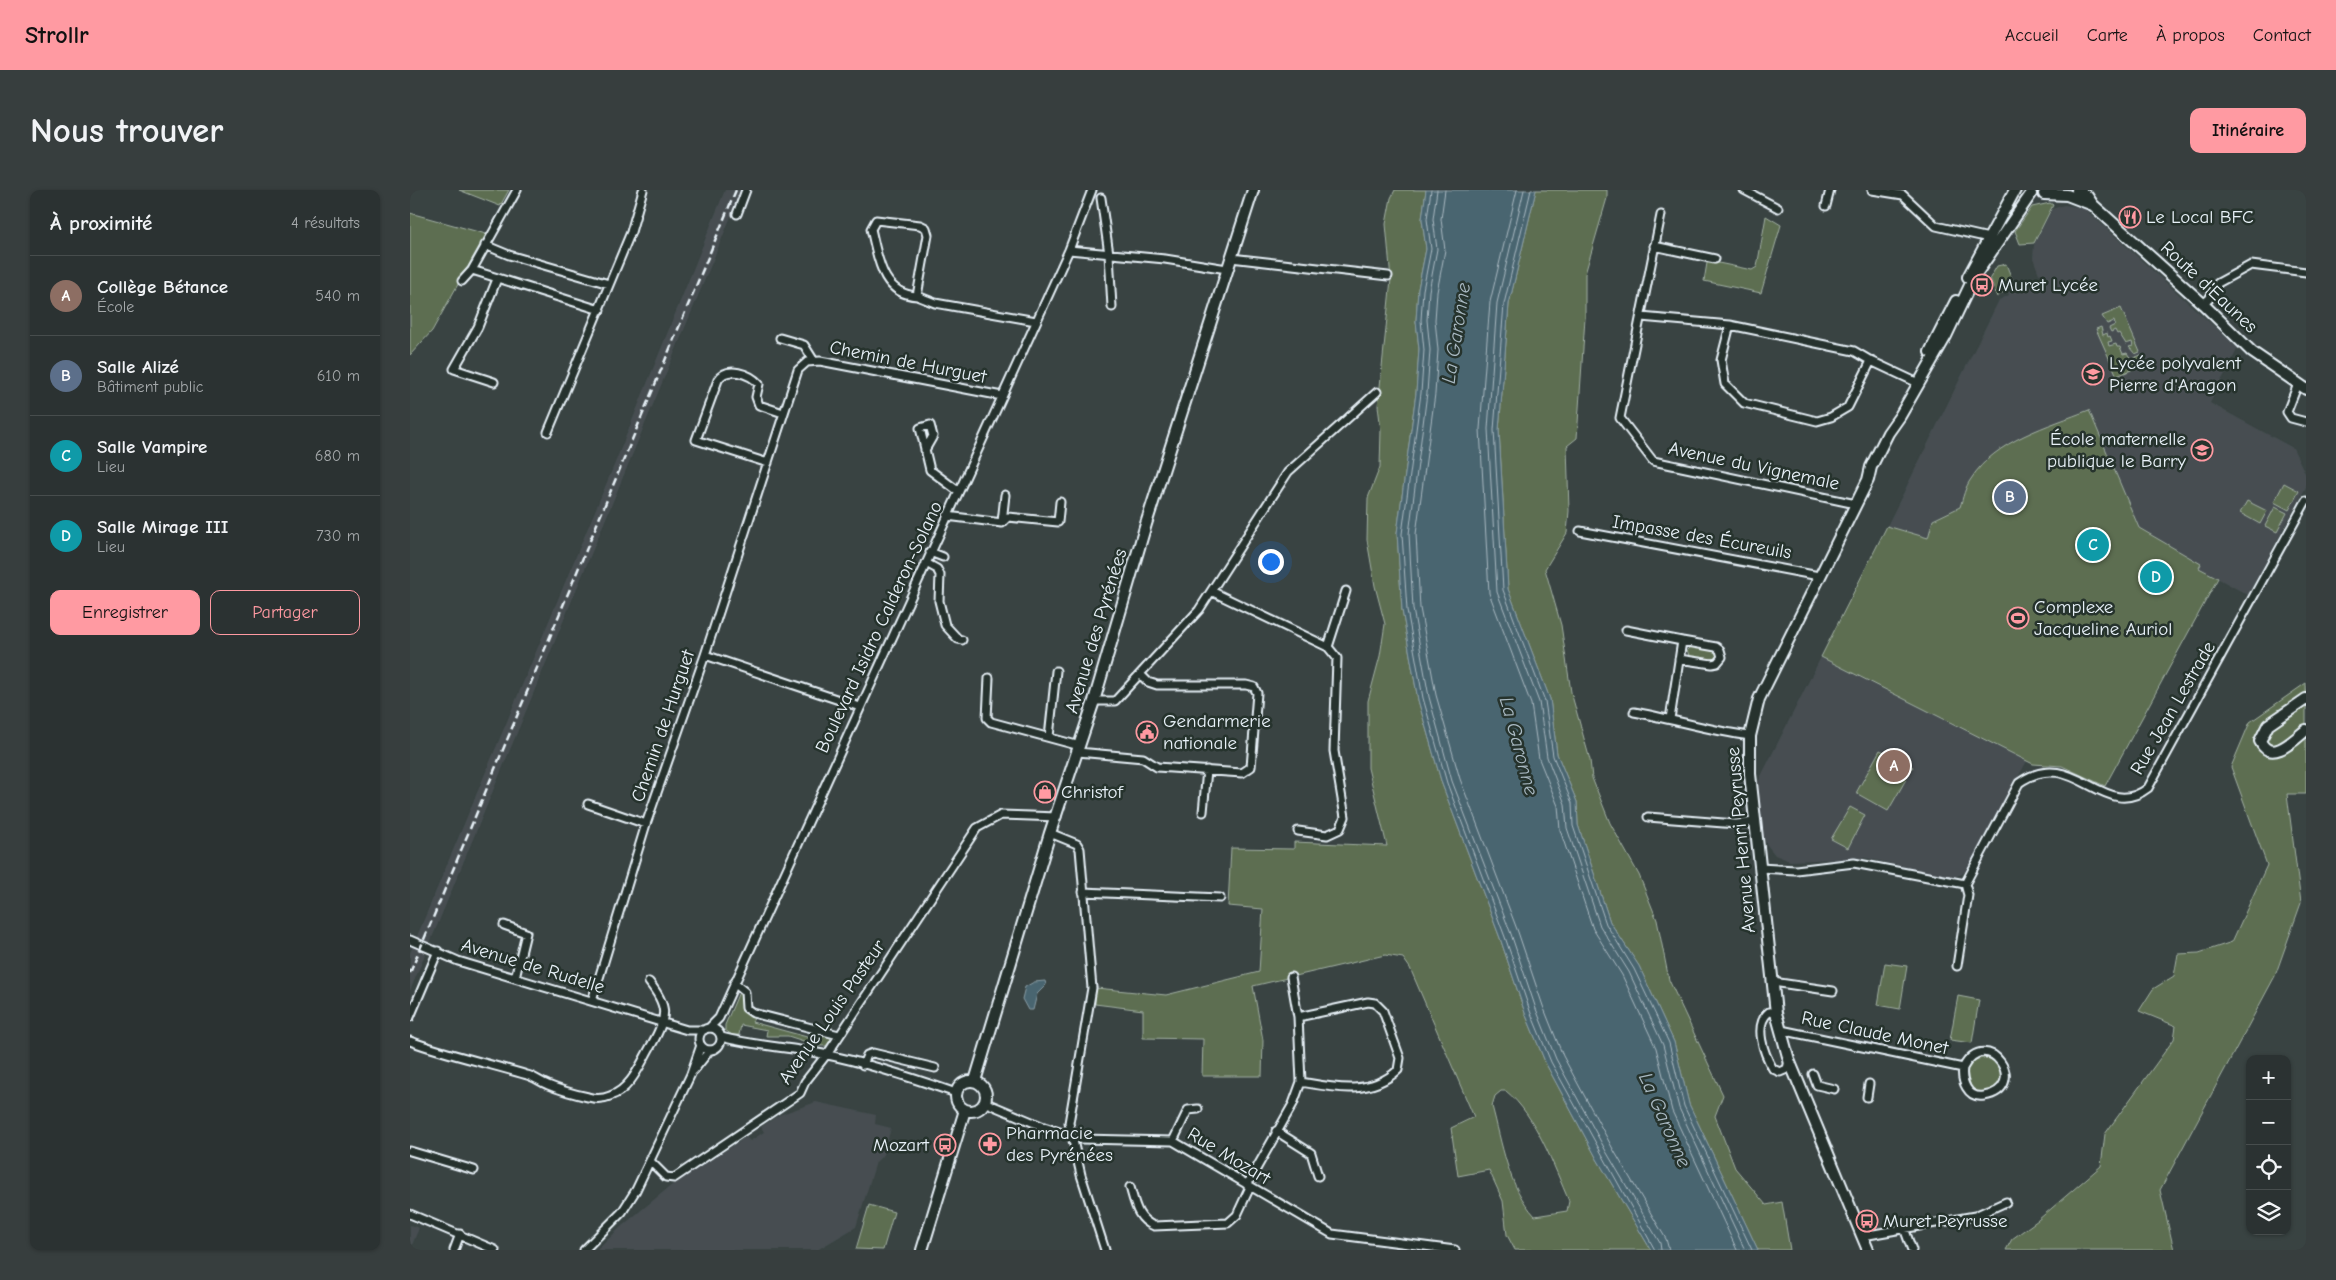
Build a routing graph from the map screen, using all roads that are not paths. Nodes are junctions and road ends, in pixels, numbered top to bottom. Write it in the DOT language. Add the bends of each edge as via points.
graph roads {
  1 [pos="517,190"];
  2 [pos="644,190"];
  3 [pos="746,190"];
  4 [pos="1092,190"];
  5 [pos="1253,190"];
  6 [pos="1744,190"];
  7 [pos="1830,190"];
  8 [pos="1872,190"];
  9 [pos="2015,190"];
  10 [pos="2077,190"];
  11 [pos="2028,192"];
  12 [pos="2048,192"];
  13 [pos="1101,198"];
  14 [pos="2093,205"];
  15 [pos="1826,206"];
  16 [pos="1778,208"];
  17 [pos="737,214"];
  18 [pos="1661,215"];
  19 [pos="1989,238"];
  20 [pos="485,246"];
  21 [pos="1654,246"];
  22 [pos="1069,250"];
  23 [pos="1109,254"];
  24 [pos="1231,258"];
  25 [pos="1715,259"];
  26 [pos="1227,269"];
  27 [pos="472,270"];
  28 [pos="2306,272"];
  29 [pos="1388,276"];
  30 [pos="497,279"];
  31 [pos="462,281"];
  32 [pos="609,284"];
  33 [pos="917,296"];
  34 [pos="2203,304"];
  35 [pos="1112,307"];
  36 [pos="600,310"];
  37 [pos="1642,317"];
  38 [pos="1036,321"];
  39 [pos="1730,325"];
  40 [pos="780,338"];
  41 [pos="811,362"];
  42 [pos="1871,362"];
  43 [pos="1920,379"];
  44 [pos="494,382"];
  45 [pos="2302,387"];
  46 [pos="1377,392"];
  47 [pos="1002,396"];
  48 [pos="783,413"];
  49 [pos="2306,422"];
  50 [pos="548,432"];
  51 [pos="925,450"];
  52 [pos="768,463"];
  53 [pos="958,491"];
  54 [pos="1005,495"];
  55 [pos="2306,501"];
  56 [pos="1060,502"];
  57 [pos="1856,504"];
  58 [pos="947,516"];
  59 [pos="1002,522"];
  60 [pos="1580,531"];
  61 [pos="930,552"];
  62 [pos="943,558"];
  63 [pos="926,563"];
  64 [pos="1818,576"];
  65 [pos="1346,591"];
  66 [pos="1213,592"];
  67 [pos="1626,630"];
  68 [pos="962,640"];
  69 [pos="1682,641"];
  70 [pos="1328,647"];
  71 [pos="705,654"];
  72 [pos="1679,659"];
  73 [pos="1056,671"];
  74 [pos="1140,674"];
  75 [pos="989,678"];
  76 [pos="2306,699"];
  77 [pos="1094,701"];
  78 [pos="860,707"];
  79 [pos="1634,712"];
  80 [pos="1670,718"];
  81 [pos="2306,730"];
  82 [pos="1750,736"];
  83 [pos="1050,737"];
  84 [pos="1079,749"];
  85 [pos="1207,770"];
  86 [pos="588,804"];
  87 [pos="1203,812"];
  88 [pos="1057,817"];
  89 [pos="1648,817"];
  90 [pos="1755,822"];
  91 [pos="646,824"];
  92 [pos="1298,830"];
  93 [pos="1050,833"];
  94 [pos="1760,868"];
  95 [pos="1965,884"];
  96 [pos="1083,892"];
  97 [pos="1220,898"];
  98 [pos="504,925"];
  99 [pos="410,940"];
  100 [pos="438,951"];
  101 [pos="1957,966"];
  102 [pos="1291,977"];
  103 [pos="515,978"];
  104 [pos="649,982"];
  105 [pos="1773,982"];
  106 [pos="734,983"];
  107 [pos="1833,992"];
  108 [pos="592,1001"];
  109 [pos="1776,1013"];
  110 [pos="410,1017"];
  111 [pos="1298,1017"];
  112 [pos="718,1018"];
  113 [pos="661,1022"];
  114 [pos="707,1029"];
  115 [pos="687,1030"];
  116 [pos="1781,1030"];
  117 [pos="839,1035"];
  118 [pos="720,1037"];
  119 [pos="410,1041"];
  120 [pos="700,1042"];
  121 [pos="710,1050"];
  122 [pos="826,1055"];
  123 [pos="1789,1060"];
  124 [pos="863,1065"];
  125 [pos="935,1068"];
  126 [pos="1963,1068"];
  127 [pos="691,1074"];
  128 [pos="1796,1079"];
  129 [pos="975,1082"];
  130 [pos="1301,1082"];
  131 [pos="1869,1084"];
  132 [pos="1834,1088"];
  133 [pos="956,1093"];
  134 [pos="1867,1096"];
  135 [pos="984,1102"];
  136 [pos="1198,1109"];
  137 [pos="966,1110"];
  138 [pos="1276,1131"];
  139 [pos="1070,1135"];
  140 [pos="1173,1141"];
  141 [pos="410,1150"];
  142 [pos="651,1162"];
  143 [pos="474,1170"];
  144 [pos="1318,1176"];
  145 [pos="1249,1186"];
  146 [pos="1130,1188"];
  147 [pos="2006,1202"];
  148 [pos="410,1214"];
  149 [pos="1904,1228"];
  150 [pos="460,1234"];
  151 [pos="1863,1236"];
  152 [pos="454,1250"];
  153 [pos="495,1250"];
  154 [pos="584,1250"];
  155 [pos="922,1250"];
  156 [pos="1105,1250"];
  157 [pos="1455,1250"];
  158 [pos="1868,1250"];
  159 [pos="1912,1250"];
  1 -- 20 [label="street"];
  2 -- 32 [label="street"];
  3 -- 17 [label="street"];
  4 -- 22 [label="street, Boulevard Isidro Calderon-Solano"];
  5 -- 24 [label="main road, Avenue des Pyrénées"];
  6 -- 16 [label="street"];
  7 -- 15 [label="street"];
  8 -- 19 [label="street" via="1904,195 1936,226"];
  9 -- 19 [label="main road, Avenue Henri Peyrusse"];
  10 -- 14 [label="main road, Route d'Eaunes"];
  11 -- 12 [label="main road, Route d'Eaunes"];
  11 -- 43 [label="main road, Avenue Henri Peyrusse" via="1974,277 1946,336"];
  12 -- 14 [label="main road, Route d'Eaunes" via="2068,195"];
  13 -- 23 [label="street"];
  14 -- 34 [label="main road, Route d'Eaunes"];
  18 -- 21 [label="street, Avenue du Vignemale"];
  19 -- 43 [label="main road, Avenue Henri Peyrusse" via="1932,345"];
  20 -- 27 [label="street"];
  20 -- 32 [label="street"];
  21 -- 25 [label="street"];
  21 -- 37 [label="street, Avenue du Vignemale"];
  22 -- 23 [label="street"];
  22 -- 38 [label="street, Boulevard Isidro Calderon-Solano"];
  23 -- 26 [label="street"];
  23 -- 35 [label="street"];
  24 -- 26 [label="main road, Avenue des Pyrénées"];
  24 -- 29 [label="street"];
  26 -- 77 [label="main road, Avenue des Pyrénées"];
  27 -- 30 [label="street"];
  27 -- 31 [label="street"];
  28 -- 34 [label="street" via="2251,265 2218,283"];
  30 -- 36 [label="street"];
  30 -- 44 [label="street" via="478,327 454,369"];
  32 -- 36 [label="street"];
  33 -- 33 [label="street" via="928,235 926,228 876,220 871,229 882,272 898,291"];
  33 -- 38 [label="street" via="935,303"];
  34 -- 45 [label="main road, Route d'Eaunes" via="2252,352"];
  36 -- 50 [label="street"];
  37 -- 39 [label="street"];
  37 -- 57 [label="street, Avenue du Vignemale" via="1620,418 1653,460"];
  38 -- 47 [label="street, Boulevard Isidro Calderon-Solano"];
  39 -- 42 [label="street" via="1854,351"];
  39 -- 42 [label="street" via="1722,360 1725,384 1744,403 1817,421 1831,417 1848,407"];
  40 -- 41 [label="street" via="804,345"];
  41 -- 47 [label="street, Chemin de Hurguet"];
  41 -- 48 [label="street, Chemin de Hurguet" via="798,370"];
  42 -- 43 [label="street"];
  43 -- 57 [label="main road, Avenue Henri Peyrusse" via="1877,469"];
  45 -- 49 [label="street" via="2287,412 2291,418"];
  46 -- 66 [label="street" via="1288,472"];
  47 -- 53 [label="street, Boulevard Isidro Calderon-Solano"];
  48 -- 52 [label="street, Chemin de Hurguet"];
  48 -- 52 [label="street" via="759,405 756,397 759,384 752,377 729,371 718,380 696,440"];
  51 -- 53 [label="street" via="930,470"];
  52 -- 71 [label="street, Chemin de Hurguet"];
  53 -- 58 [label="street, Boulevard Isidro Calderon-Solano"];
  54 -- 59 [label="street"];
  55 -- 95 [label="street, Rue Jean Lestrade" via="2148,788 2135,796 2123,798 2112,796 2063,772 2052,770 2034,774 2019,783"];
  56 -- 59 [label="street" via="1058,522 1008,517"];
  57 -- 64 [label="main road, Avenue Henri Peyrusse"];
  58 -- 59 [label="street"];
  58 -- 61 [label="street, Boulevard Isidro Calderon-Solano"];
  60 -- 64 [label="street, Impasse des Écureuils"];
  61 -- 62 [label="street"];
  61 -- 63 [label="street, Boulevard Isidro Calderon-Solano"];
  63 -- 68 [label="street" via="940,575 939,601 945,625"];
  63 -- 78 [label="street, Boulevard Isidro Calderon-Solano"];
  64 -- 82 [label="main road, Avenue Henri Peyrusse" via="1759,699"];
  65 -- 70 [label="street"];
  66 -- 70 [label="street"];
  66 -- 74 [label="street"];
  67 -- 69 [label="street"];
  69 -- 72 [label="street"];
  69 -- 72 [label="street" via="1716,647 1722,658 1712,664"];
  70 -- 92 [label="street" via="1337,658 1334,751 1345,817 1340,830 1328,835"];
  71 -- 78 [label="street"];
  71 -- 91 [label="street, Chemin de Hurguet"];
  72 -- 80 [label="street"];
  73 -- 83 [label="street"];
  74 -- 77 [label="street" via="1115,701"];
  74 -- 85 [label="street" via="1153,684 1246,685 1256,690 1252,768 1242,773"];
  75 -- 83 [label="street" via="989,720"];
  76 -- 81 [label="main road" via="2268,726 2260,741 2268,751 2278,750 2288,746"];
  77 -- 84 [label="main road, Avenue des Pyrénées"];
  78 -- 106 [label="street, Boulevard Isidro Calderon-Solano"];
  79 -- 80 [label="street"];
  80 -- 82 [label="street" via="1693,727"];
  82 -- 90 [label="main road, Avenue Henri Peyrusse" via="1749,766"];
  83 -- 84 [label="street"];
  84 -- 85 [label="street" via="1143,758 1158,767"];
  84 -- 88 [label="main road, Avenue des Pyrénées"];
  85 -- 87 [label="street"];
  86 -- 91 [label="street"];
  88 -- 93 [label="main road, Avenue des Pyrénées"];
  88 -- 117 [label="street, Avenue Louis Pasteur" via="1001,815 977,828"];
  89 -- 90 [label="street" via="1736,824"];
  90 -- 94 [label="main road, Avenue Henri Peyrusse"];
  91 -- 108 [label="street, Chemin de Hurguet"];
  93 -- 96 [label="street" via="1077,844 1080,849"];
  93 -- 129 [label="main road, Avenue des Pyrénées"];
  94 -- 95 [label="street" via="1796,870 1854,863"];
  94 -- 105 [label="main road, Avenue Henri Peyrusse"];
  95 -- 101 [label="street" via="1968,895"];
  96 -- 97 [label="street"];
  96 -- 139 [label="street" via="1092,988 1071,1106"];
  98 -- 103 [label="street" via="526,933"];
  99 -- 100 [label="street"];
  100 -- 103 [label="street, Avenue de Rudelle" via="458,961"];
  100 -- 110 [label="street, Avenue de Rudelle"];
  102 -- 111 [label="street"];
  103 -- 108 [label="street, Avenue de Rudelle"];
  104 -- 113 [label="street" via="662,1000 664,1014"];
  105 -- 107 [label="street"];
  105 -- 109 [label="main road, Avenue Henri Peyrusse"];
  106 -- 112 [label="street, Boulevard Isidro Calderon-Solano"];
  106 -- 117 [label="street" via="745,992 746,1008 753,1013"];
  108 -- 113 [label="street, Avenue de Rudelle"];
  109 -- 116 [label="main road, Avenue Henri Peyrusse"];
  109 -- 123 [label="street" via="1769,1012 1763,1017 1764,1049 1773,1069 1780,1072 1788,1069"];
  111 -- 130 [label="street"];
  111 -- 130 [label="street" via="1375,1003 1383,1011 1400,1058 1398,1070 1387,1080 1358,1088 1342,1090"];
  112 -- 114 [label="street, Boulevard Isidro Calderon-Solano"];
  112 -- 118 [label="street, Boulevard Isidro Calderon-Solano"];
  113 -- 115 [label="street, Avenue de Rudelle"];
  113 -- 119 [label="street" via="629,1082 621,1091 602,1098 588,1097 533,1077 466,1056 442,1053"];
  114 -- 115 [label="street, Avenue de Rudelle"];
  114 -- 118 [label="street, Avenue de Rudelle"];
  114 -- 120 [label="street"];
  115 -- 120 [label="street, Avenue de Rudelle"];
  116 -- 123 [label="main road, Avenue Henri Peyrusse"];
  116 -- 126 [label="street, Rue Claude Monet"];
  117 -- 122 [label="street, Avenue Louis Pasteur"];
  118 -- 121 [label="street"];
  118 -- 122 [label="street"];
  120 -- 121 [label="street, Avenue de Rudelle"];
  120 -- 127 [label="street"];
  121 -- 127 [label="street"];
  122 -- 124 [label="street"];
  122 -- 142 [label="street, Avenue Louis Pasteur" via="800,1093 681,1174 669,1179"];
  123 -- 128 [label="main road, Avenue Henri Peyrusse"];
  124 -- 125 [label="street" via="867,1055 873,1053"];
  124 -- 133 [label="street"];
  126 -- 126 [label="street, Rue Claude Monet" via="1967,1059 1988,1052 2000,1060 2006,1070 2004,1084 1994,1094 1980,1097 1967,1090 1961,1078"];
  127 -- 142 [label="street"];
  128 -- 132 [label="street" via="1815,1074 1817,1085"];
  128 -- 151 [label="main road, Avenue Henri Peyrusse"];
  129 -- 133 [label="main road" via="967,1081"];
  129 -- 135 [label="main road" via="986,1094"];
  130 -- 138 [label="street" via="1293,1104"];
  131 -- 134 [label="street"];
  133 -- 137 [label="main road" via="958,1103"];
  135 -- 137 [label="main road" via="980,1108"];
  135 -- 139 [label="street, Rue Mozart"];
  136 -- 140 [label="street" via="1188,1110"];
  137 -- 155 [label="main road"];
  138 -- 144 [label="street" via="1311,1152"];
  138 -- 145 [label="street"];
  139 -- 140 [label="street, Rue Mozart" via="1081,1140"];
  139 -- 156 [label="street"];
  140 -- 145 [label="street, Rue Mozart"];
  141 -- 143 [label="street"];
  142 -- 154 [label="street" via="622,1212"];
  145 -- 146 [label="street" via="1237,1215 1228,1223 1154,1226 1144,1222 1137,1211"];
  145 -- 157 [label="street, Rue Mozart" via="1332,1234"];
  147 -- 149 [label="street" via="1975,1216"];
  148 -- 150 [label="street"];
  149 -- 151 [label="street"];
  149 -- 159 [label="street"];
  150 -- 152 [label="street"];
  150 -- 153 [label="street"];
  151 -- 158 [label="main road, Avenue Henri Peyrusse"];
}
